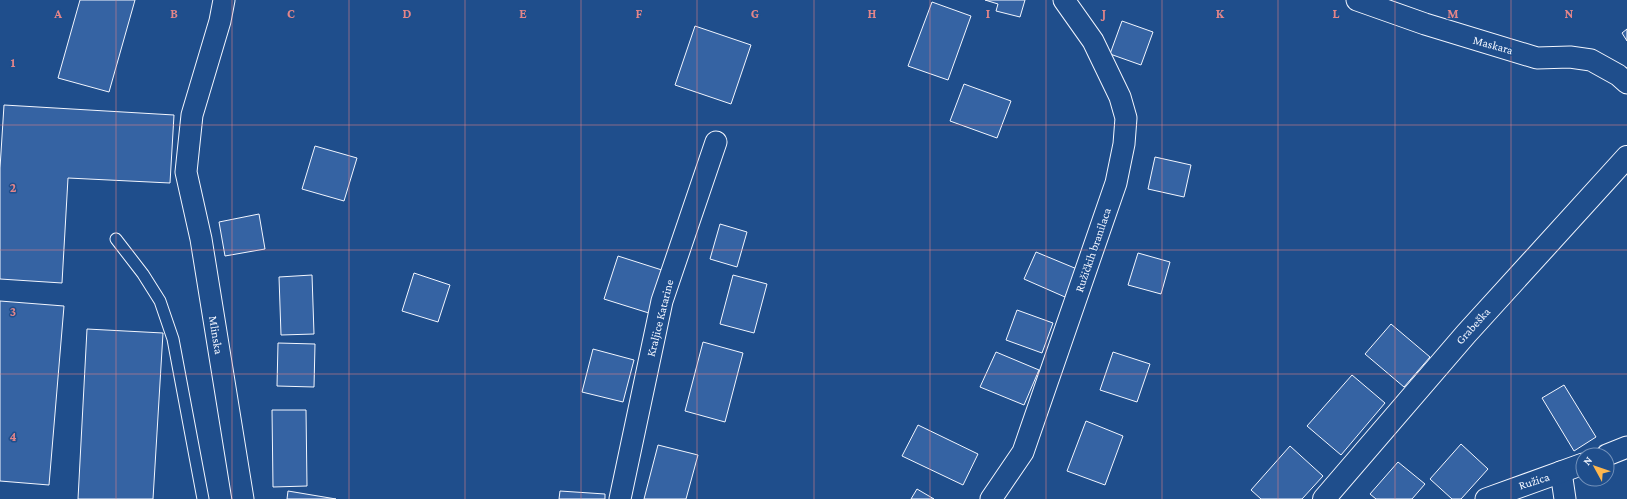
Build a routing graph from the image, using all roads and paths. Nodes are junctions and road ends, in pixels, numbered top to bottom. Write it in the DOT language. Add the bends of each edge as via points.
graph roads {
  1 [pos="224,0"];
  2 [pos="1064,0"];
  3 [pos="1357,0"];
  4 [pos="1627,83"];
  5 [pos="716,142"];
  6 [pos="1627,158"];
  7 [pos="116,239"];
  8 [pos="1627,447"];
  9 [pos="1615,452"];
  10 [pos="1575,467"];
  11 [pos="1561,472"];
  12 [pos="1338,491"];
  13 [pos="203,499"];
  14 [pos="243,499"];
  15 [pos="620,499"];
  16 [pos="991,499"];
  17 [pos="1324,499"];
  18 [pos="1486,499"];
  19 [pos="1565,499"];
  1 -- 14 [label="street, Mlinska" via="192,115 186,172 201,238"];
  2 -- 16 [label="street, Ružičkih branilaca" via="1093,41 1120,97 1126,118 1124,144 1116,182 1023,452"];
  3 -- 4 [label="street, Maskara" via="1537,58 1570,57 1591,60"];
  5 -- 15 [label="street, Kraljice Katarine" via="662,301"];
  6 -- 12 [label="street, Grabeška" via="1466,334"];
  7 -- 13 [label="lane" via="143,274 160,302 173,339"];
  8 -- 9 [label="street"];
  10 -- 11 [label="street, Ružica"];
  11 -- 18 [label="street, Ružica"];
  11 -- 19 [label="street"];
  12 -- 17 [label="street, Grabeška"];
}
